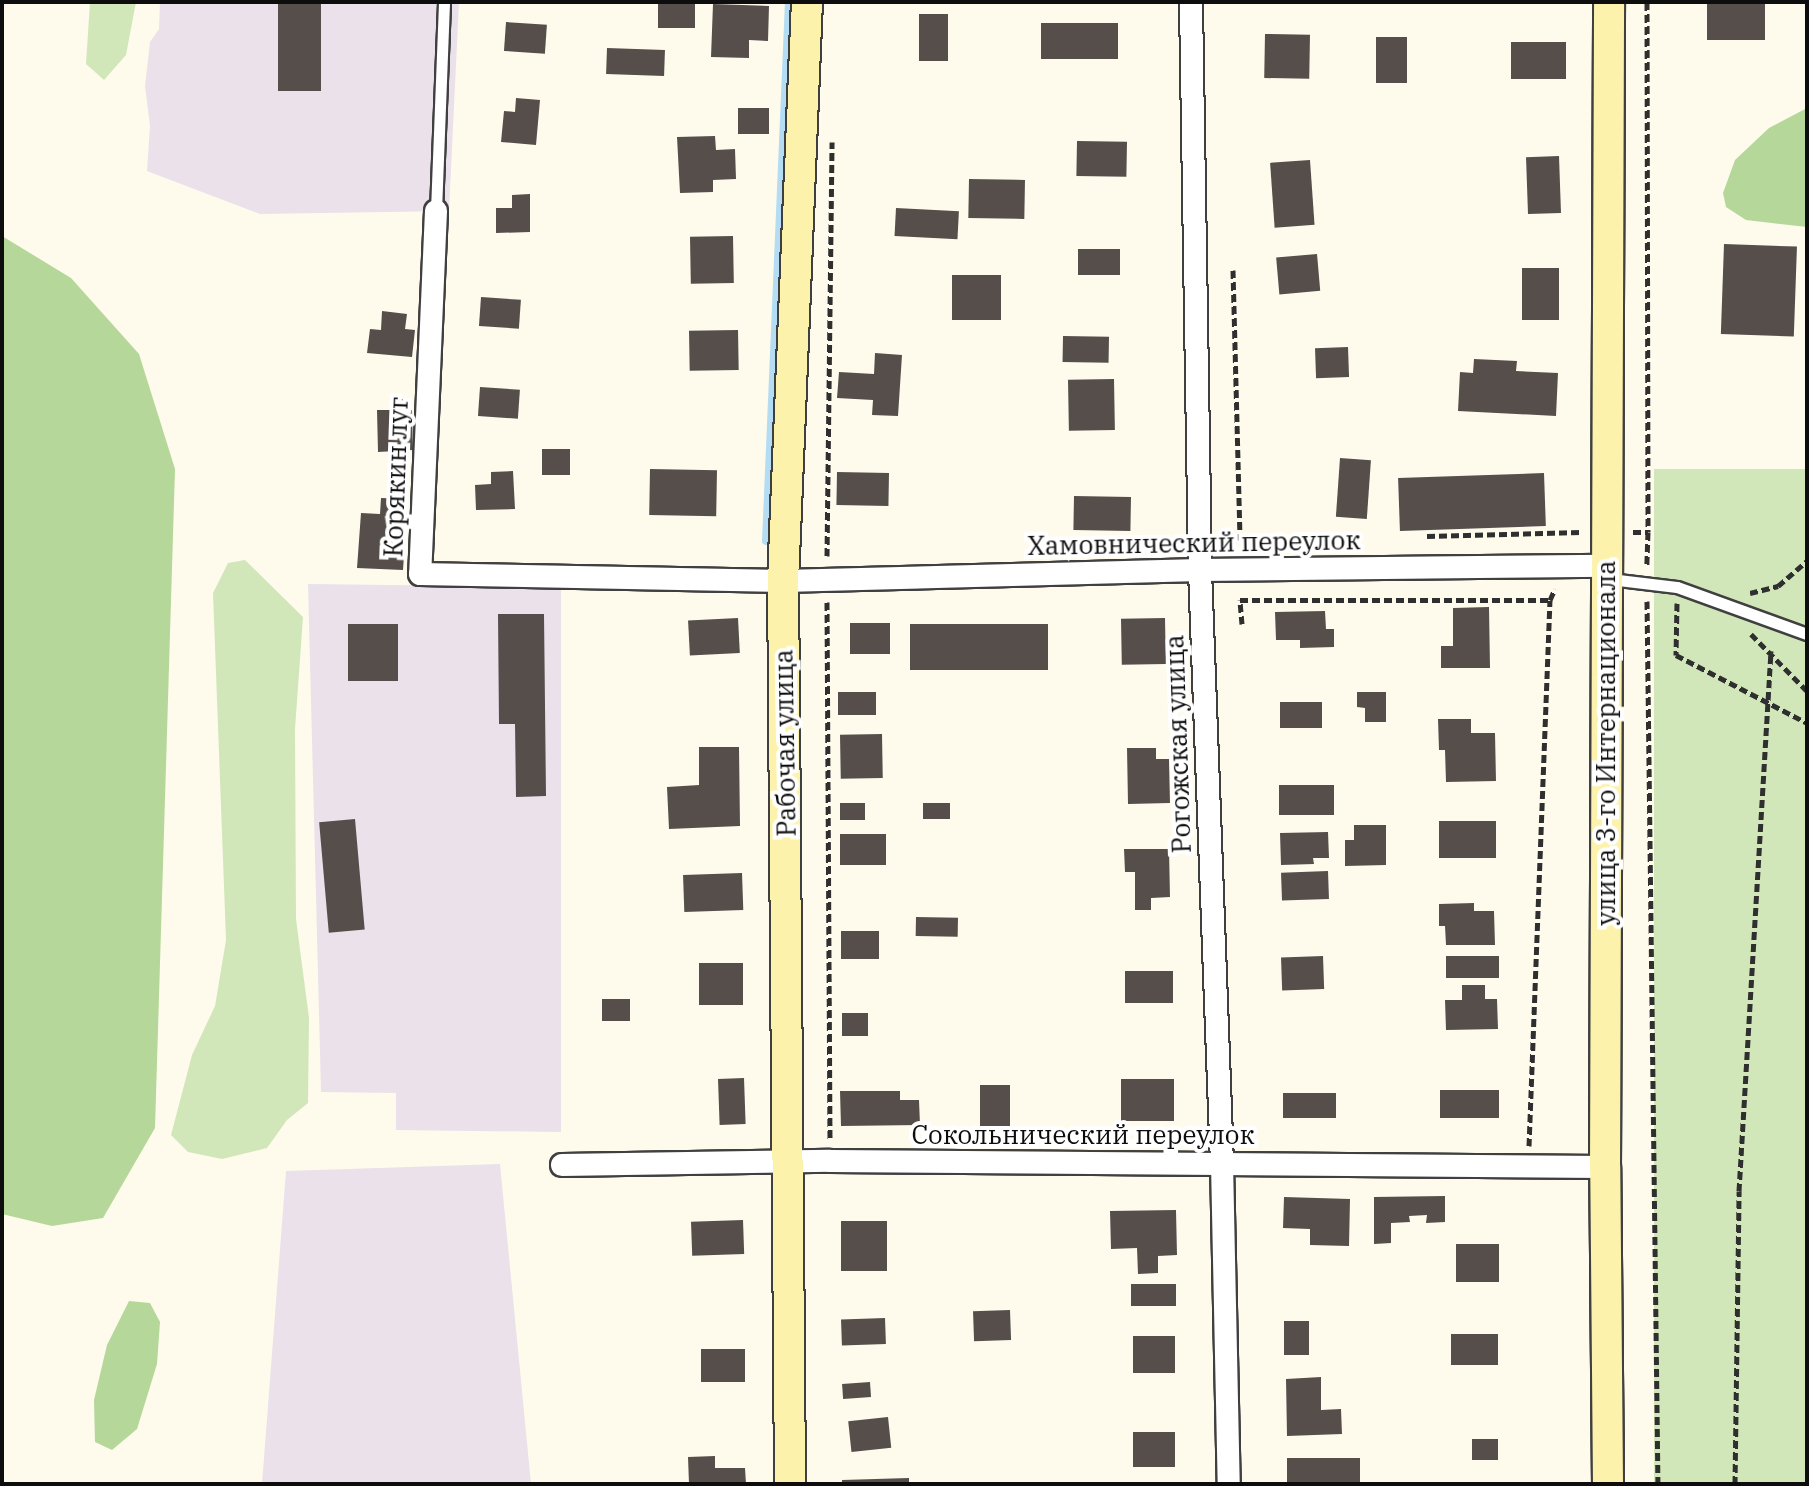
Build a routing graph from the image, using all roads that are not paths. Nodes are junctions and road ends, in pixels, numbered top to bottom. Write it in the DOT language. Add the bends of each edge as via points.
graph roads {
  1 [pos="444,2"];
  2 [pos="807,2"];
  3 [pos="1191,2"];
  4 [pos="1609,2"];
  5 [pos="436,211"];
  6 [pos="1200,570"];
  7 [pos="1606,572"];
  8 [pos="783,581"];
  9 [pos="1807,634"];
  10 [pos="789,1161"];
  11 [pos="1222,1163"];
  12 [pos="562,1165"];
  13 [pos="1605,1167"];
  14 [pos="790,1484"];
  15 [pos="1229,1484"];
  16 [pos="1608,1484"];
  1 -- 5 [label="lane"];
  2 -- 8 [label="main road, Рабочая улица"];
  3 -- 6 [label="street, Рогожская улица"];
  4 -- 7 [label="main road, улица 3-го Интернационала"];
  5 -- 8 [label="street, Корякин луг" via="420,574"];
  6 -- 7 [label="street, Хамовнический переулок"];
  6 -- 8 [label="street, Хамовнический переулок"];
  6 -- 11 [label="street, Рогожская улица"];
  7 -- 9 [label="lane" via="1677,587"];
  7 -- 13 [label="main road, улица 3-го Интернационала"];
  8 -- 10 [label="main road, Рабочая улица"];
  10 -- 11 [label="street, Сокольнический переулок"];
  10 -- 12 [label="street, Сокольнический переулок"];
  10 -- 14 [label="main road, Рабочая улица"];
  11 -- 13 [label="street, Сокольнический переулок"];
  11 -- 15 [label="street, Рогожская улица"];
  13 -- 16 [label="main road, улица 3-го Интернационала"];
}
